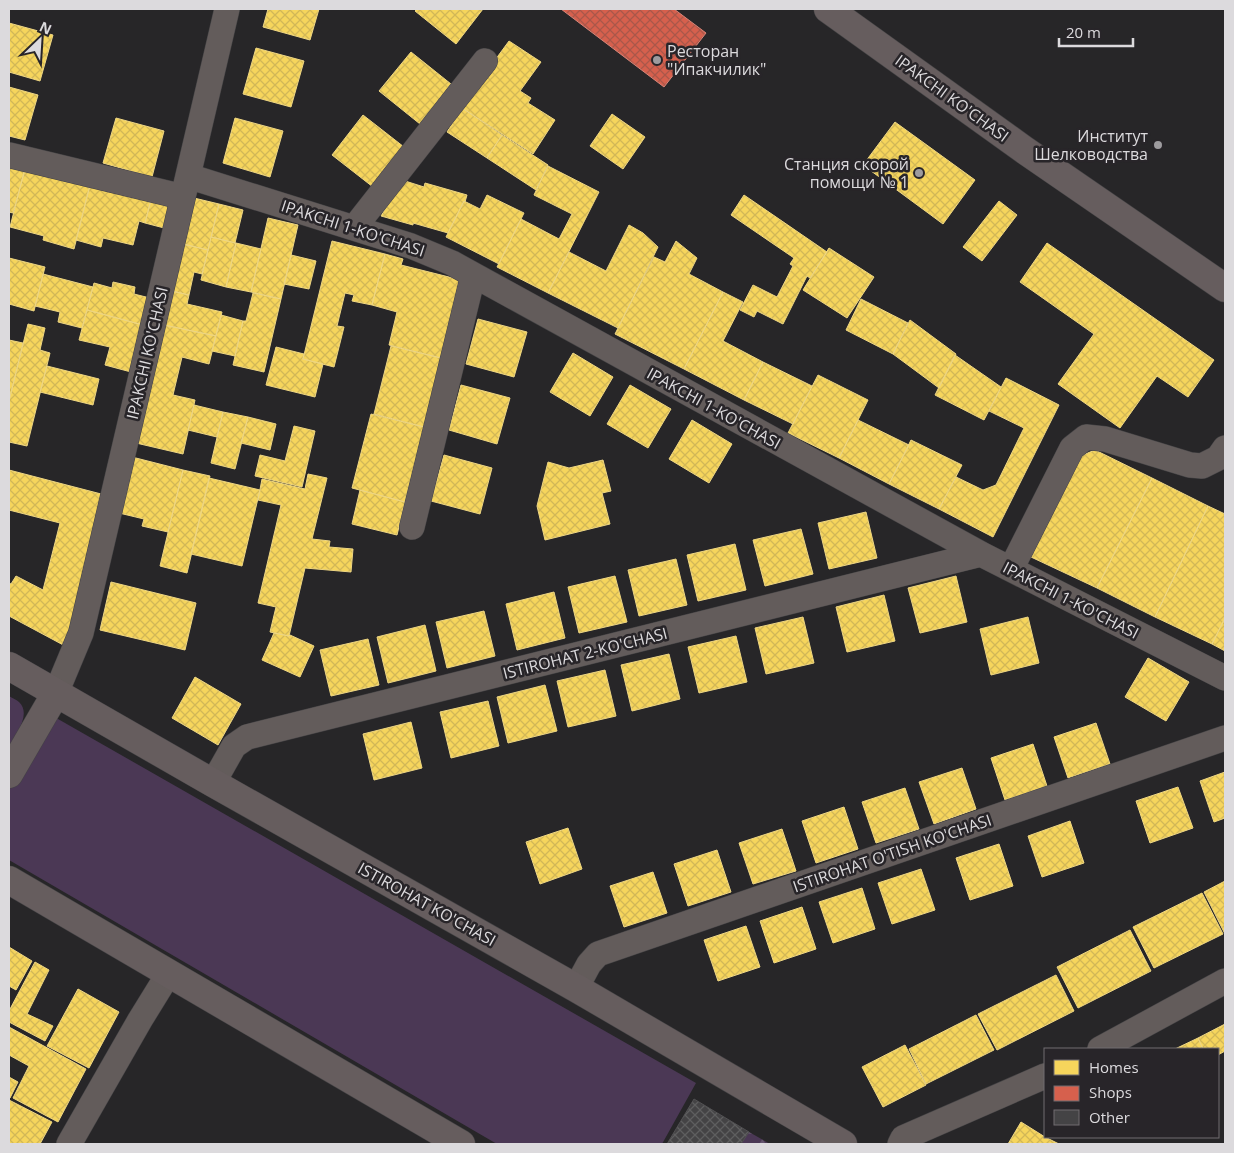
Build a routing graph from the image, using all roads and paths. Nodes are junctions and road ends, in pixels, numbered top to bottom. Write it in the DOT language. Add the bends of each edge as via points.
graph roads {
  1 [pos="226,9"];
  2 [pos="828,9"];
  3 [pos="485,61"];
  4 [pos="9,155"];
  5 [pos="186,187"];
  6 [pos="354,228"];
  7 [pos="473,276"];
  8 [pos="1225,288"];
  9 [pos="1225,448"];
  10 [pos="412,527"];
  11 [pos="980,554"];
  12 [pos="1011,569"];
  13 [pos="9,666"];
  14 [pos="1225,678"];
  15 [pos="56,693"];
  16 [pos="1225,738"];
  17 [pos="9,774"];
  18 [pos="213,783"];
  19 [pos="9,880"];
  20 [pos="169,973"];
  21 [pos="1225,981"];
  22 [pos="576,988"];
  23 [pos="1102,1048"];
  24 [pos="1044,1076"];
  25 [pos="70,1144"];
  26 [pos="461,1144"];
  27 [pos="843,1144"];
  28 [pos="900,1144"];
  1 -- 5 [label="street, IPAKCHI KO'CHASI"];
  2 -- 8 [label="main road, IPAKCHI KO'CHASI"];
  3 -- 6 [label="street"];
  4 -- 5 [label="street, IPAKCHI 1-KO'CHASI"];
  5 -- 6 [label="street, IPAKCHI 1-KO'CHASI"];
  5 -- 15 [label="street, IPAKCHI KO'CHASI" via="81,633"];
  6 -- 7 [label="street, IPAKCHI 1-KO'CHASI" via="419,249"];
  7 -- 10 [label="street"];
  7 -- 11 [label="street, IPAKCHI 1-KO'CHASI"];
  9 -- 12 [label="street" via="1218,458 1202,466 1105,439 1086,437 1072,448"];
  11 -- 12 [label="street, IPAKCHI 1-KO'CHASI"];
  11 -- 18 [label="street, ISTIROHAT 2-KO'CHASI" via="247,737 234,746"];
  12 -- 14 [label="street, IPAKCHI 1-KO'CHASI"];
  13 -- 15 [label="main road, ISTIROHAT KO'CHASI"];
  15 -- 17 [label="main road"];
  15 -- 18 [label="main road, ISTIROHAT KO'CHASI"];
  16 -- 22 [label="street, ISTIROHAT O'TISH KO'CHASI" via="598,954"];
  18 -- 22 [label="main road, ISTIROHAT KO'CHASI"];
  19 -- 20 [label="main road"];
  20 -- 25 [label="street"];
  20 -- 26 [label="main road"];
  21 -- 23 [label="street"];
  22 -- 27 [label="main road, ISTIROHAT KO'CHASI"];
  24 -- 28 [label="street" via="903,1138"];
}
